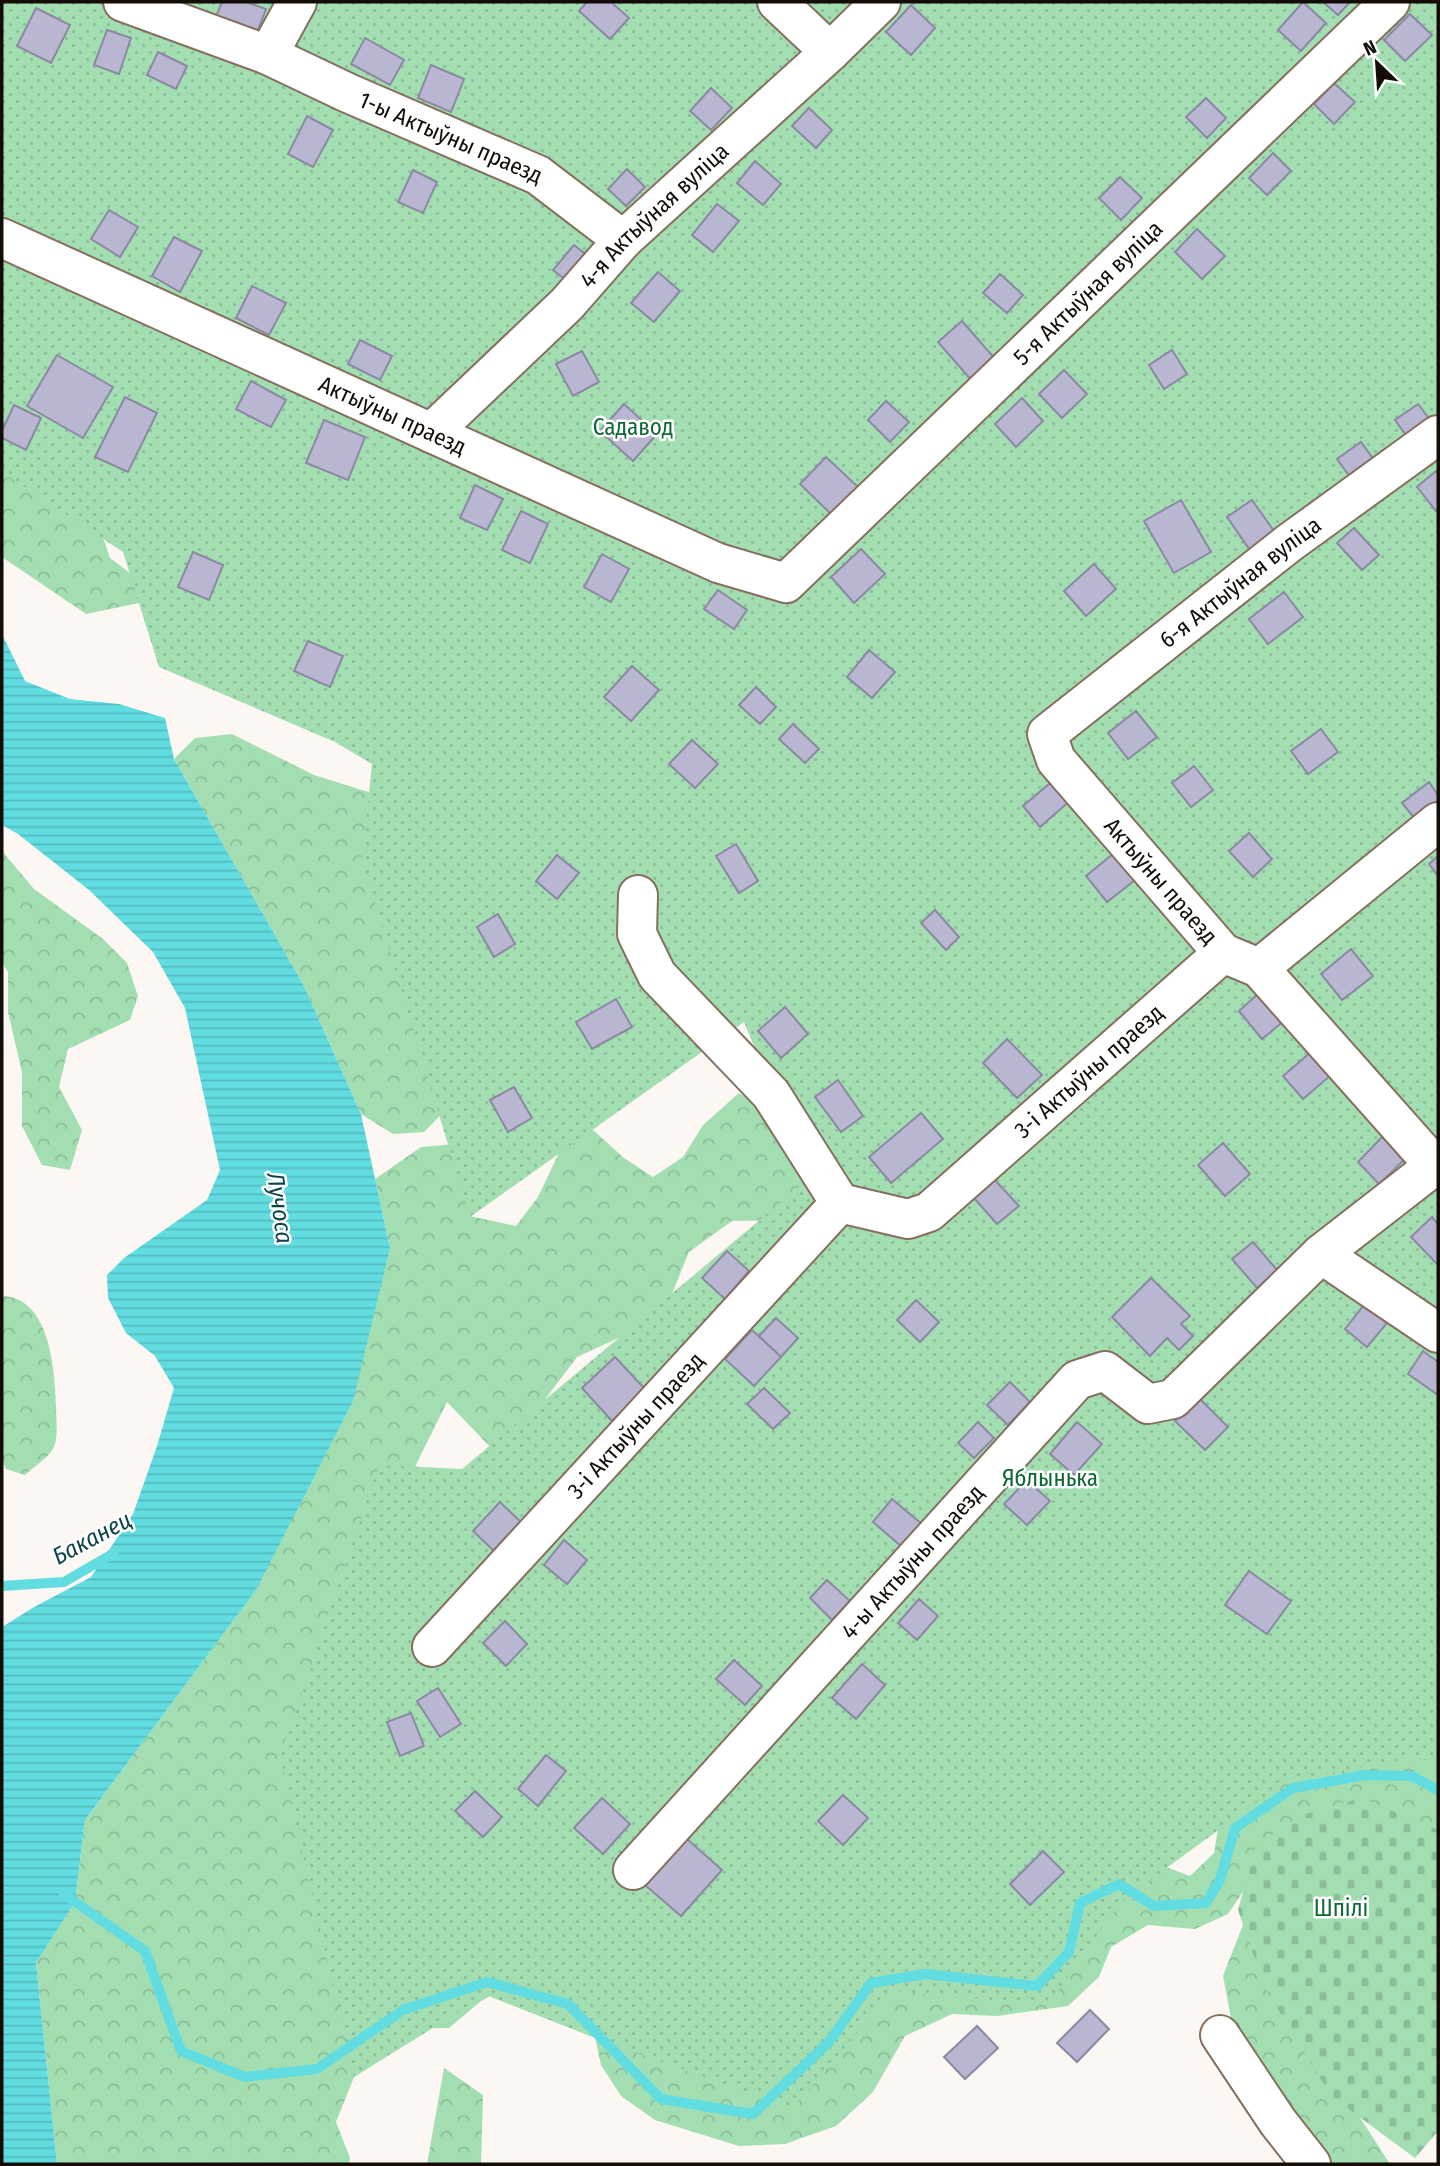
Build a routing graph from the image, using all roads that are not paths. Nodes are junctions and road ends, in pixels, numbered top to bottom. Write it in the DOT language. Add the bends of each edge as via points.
graph roads {
  1 [pos="122,2"];
  2 [pos="297,2"];
  3 [pos="777,2"];
  4 [pos="881,2"];
  5 [pos="1390,2"];
  6 [pos="830,52"];
  7 [pos="268,55"];
  8 [pos="2,238"];
  9 [pos="623,240"];
  10 [pos="431,433"];
  11 [pos="1438,435"];
  12 [pos="786,583"];
  13 [pos="1047,734"];
  14 [pos="1438,822"];
  15 [pos="638,895"];
  16 [pos="1223,953"];
  17 [pos="1259,968"];
  18 [pos="1436,1164"];
  19 [pos="840,1203"];
  20 [pos="1321,1254"];
  21 [pos="1438,1333"];
  22 [pos="432,1647"];
  23 [pos="633,1870"];
  24 [pos="1220,2035"];
  25 [pos="1311,2164"];
  1 -- 7 [label="lane, 1-ы Актыўны праезд"];
  2 -- 7 [label="lane"];
  3 -- 6 [label="lane"];
  4 -- 6 [label="lane, 4-я Актыўная вуліца"];
  5 -- 12 [label="lane, 5-я Актыўная вуліца"];
  6 -- 9 [label="lane, 4-я Актыўная вуліца"];
  7 -- 9 [label="lane, 1-ы Актыўны праезд" via="538,175"];
  8 -- 10 [label="lane, Актыўны праезд"];
  9 -- 10 [label="lane, 4-я Актыўная вуліца" via="567,304"];
  10 -- 12 [label="lane, Актыўны праезд" via="718,564"];
  11 -- 13 [label="lane, 6-я Актыўная вуліца" via="1289,544"];
  13 -- 16 [label="lane, Актыўны праезд" via="1056,760"];
  14 -- 17 [label="lane"];
  15 -- 19 [label="lane" via="637,934 657,975 771,1094"];
  16 -- 17 [label="lane, Актыўны праезд"];
  16 -- 19 [label="lane, 3-і Актыўны праезд" via="929,1212 908,1219"];
  17 -- 18 [label="lane, Актыўны праезд"];
  18 -- 20 [label="lane, 4-ы Актыўны праезд"];
  19 -- 22 [label="lane, 3-і Актыўны праезд"];
  20 -- 21 [label="lane"];
  20 -- 23 [label="lane, 4-ы Актыўны праезд" via="1173,1399 1148,1404 1105,1371 1077,1380"];
  24 -- 25 [label="lane"];
}
